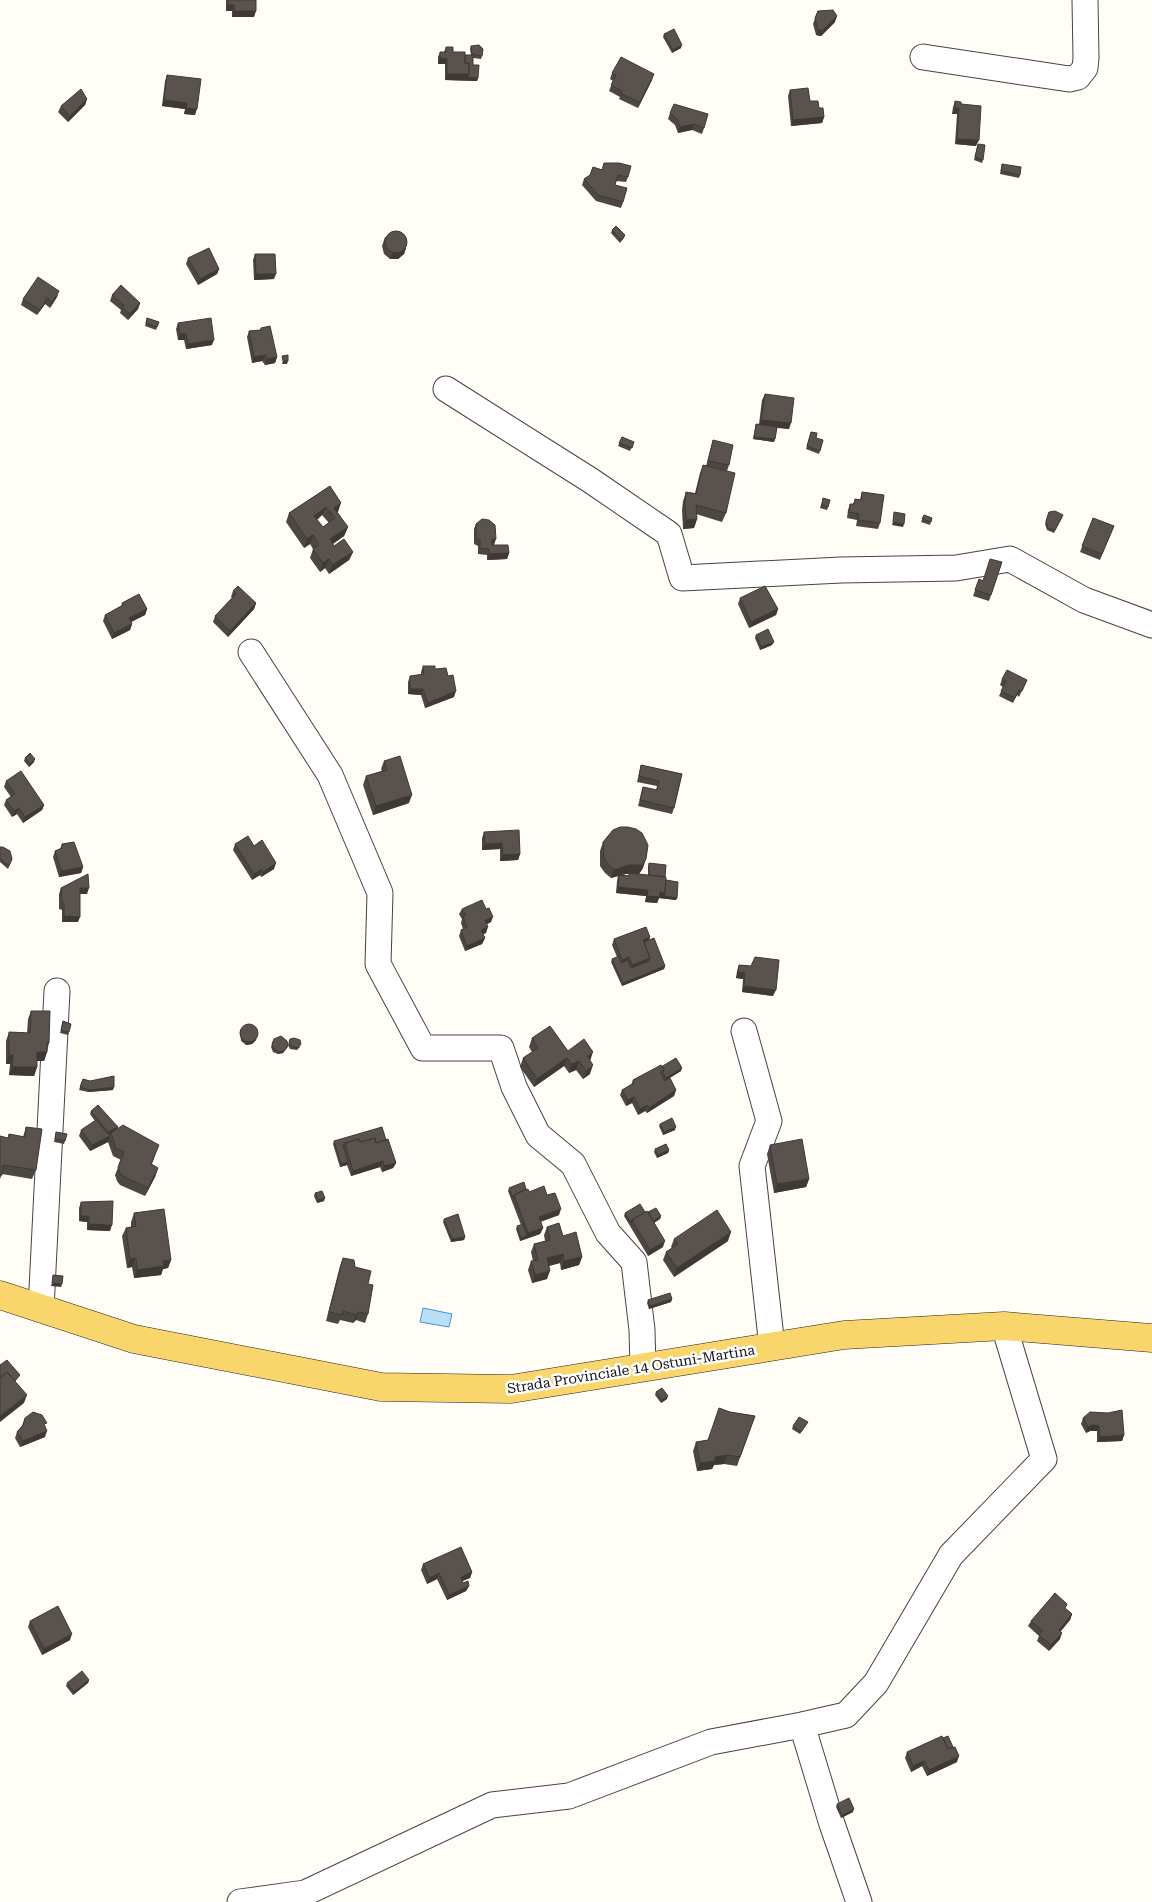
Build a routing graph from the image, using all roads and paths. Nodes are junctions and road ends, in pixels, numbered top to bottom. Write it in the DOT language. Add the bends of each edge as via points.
graph roads {
  1 [pos="1085,0"];
  2 [pos="923,57"];
  3 [pos="446,389"];
  4 [pos="1152,625"];
  5 [pos="251,652"];
  6 [pos="57,991"];
  7 [pos="744,1031"];
  8 [pos="0,1296"];
  9 [pos="41,1309"];
  10 [pos="1004,1326"];
  11 [pos="1152,1338"];
  12 [pos="772,1347"];
  13 [pos="643,1368"];
  14 [pos="802,1726"];
  15 [pos="240,1902"];
  16 [pos="859,1902"];
  1 -- 2 [label="street" via="1086,58 1085,68 1078,77 1069,79"];
  3 -- 4 [label="street" via="669,534 682,578 956,568 1010,560 1084,600"];
  5 -- 13 [label="street" via="330,775 380,893 378,964 423,1048 501,1048 514,1087 538,1135 573,1164 608,1233 634,1262"];
  6 -- 9 [label="street"];
  7 -- 12 [label="street" via="769,1120 752,1166"];
  8 -- 9 [label="main road, Strada Provinciale 14 Ostuni-Martina"];
  9 -- 13 [label="main road, Strada Provinciale 14 Ostuni-Martina" via="134,1339 381,1388 511,1389"];
  10 -- 11 [label="main road, Strada Provinciale 14 Ostuni-Martina"];
  10 -- 12 [label="main road, Strada Provinciale 14 Ostuni-Martina" via="844,1334"];
  10 -- 14 [label="street" via="1044,1459 950,1554 876,1683 846,1715"];
  12 -- 13 [label="main road, Strada Provinciale 14 Ostuni-Martina"];
  14 -- 15 [label="street" via="711,1742 569,1796 492,1805 305,1893"];
  14 -- 16 [label="street"];
}
